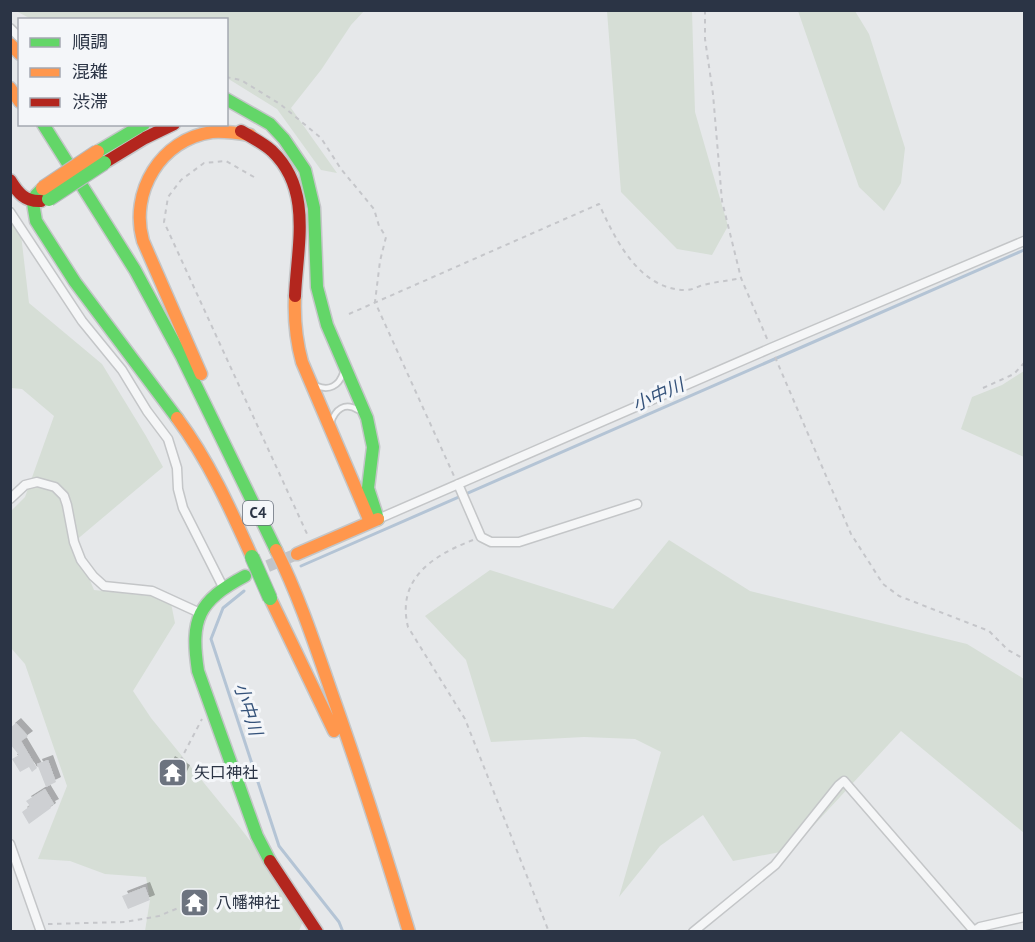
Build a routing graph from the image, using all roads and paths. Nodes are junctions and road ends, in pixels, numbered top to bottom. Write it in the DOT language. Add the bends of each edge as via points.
graph roads {
  1 [pos="705,10"];
  2 [pos="228,77"];
  3 [pos="228,100"];
  4 [pos="228,107"];
  5 [pos="256,114"];
  6 [pos="228,125"];
  7 [pos="35,126"];
  8 [pos="44,126"];
  9 [pos="141,126"];
  10 [pos="170,126"];
  11 [pos="250,135"];
  12 [pos="101,158"];
  13 [pos="254,177"];
  14 [pos="10,180"];
  15 [pos="32,202"];
  16 [pos="10,212"];
  17 [pos="1024,241"];
  18 [pos="741,278"];
  19 [pos="375,302"];
  20 [pos="349,314"];
  21 [pos="771,348"];
  22 [pos="343,362"];
  23 [pos="1024,363"];
  24 [pos="309,380"];
  25 [pos="983,388"];
  26 [pos="368,418"];
  27 [pos="331,431"];
  28 [pos="459,487"];
  29 [pos="10,500"];
  30 [pos="637,504"];
  31 [pos="374,521"];
  32 [pos="481,537"];
  33 [pos="313,547"];
  34 [pos="297,554"];
  35 [pos="245,576"];
  36 [pos="290,578"];
  37 [pos="223,586"];
  38 [pos="200,613"];
  39 [pos="1024,659"];
  40 [pos="210,707"];
  41 [pos="334,731"];
  42 [pos="180,761"];
  43 [pos="10,844"];
  44 [pos="188,904"];
  45 [pos="1024,917"];
  46 [pos="40,929"];
  47 [pos="974,931"];
  48 [pos="317,932"];
  49 [pos="399,932"];
  50 [pos="409,932"];
  51 [pos="549,932"];
  52 [pos="693,932"];
  1 -- 18 [label="path" via="722,201"];
  2 -- 19 [label="path" via="241,80 280,104 321,138 374,209 386,237"];
  3 -- 5 [label="main road"];
  4 -- 5 [label="main road"];
  5 -- 22 [label="main road" via="285,139 305,170 314,208 317,287"];
  6 -- 11 [label="main road"];
  7 -- 41 [label="main road, C4" via="127,272 225,456 281,581"];
  8 -- 36 [label="main road, C4" via="151,299"];
  9 -- 12 [label="main road"];
  10 -- 12 [label="main road"];
  11 -- 24 [label="main road" via="270,148 286,166 299,199 301,244 295,321"];
  11 -- 36 [label="main road" via="206,133 164,155 146,180 140,224 149,257 266,515"];
  12 -- 15 [label="main road, bridge"];
  13 -- 33 [label="path" via="226,161 204,163 181,180 168,197 164,222"];
  14 -- 15 [label="main road" via="19,194"];
  15 -- 41 [label="main road, bridge" via="36,221 75,282 194,441 217,480"];
  16 -- 37 [label="street" via="82,321 122,370 168,439 183,508"];
  17 -- 21 [label="street"];
  18 -- 19 [label="path" via="690,290 662,286 633,264 599,204"];
  18 -- 21 [label="path"];
  19 -- 20 [label="path"];
  19 -- 28 [label="path"];
  21 -- 28 [label="street"];
  21 -- 39 [label="path" via="852,534 883,584 899,596 989,632"];
  22 -- 24 [label="lane" via="341,378 332,387 319,387"];
  22 -- 26 [label="main road"];
  23 -- 25 [label="path" via="1014,374"];
  24 -- 27 [label="main road"];
  26 -- 27 [label="lane" via="356,408 344,407 333,416"];
  26 -- 31 [label="main road" via="372,447 368,488"];
  27 -- 31 [label="main road"];
  28 -- 31 [label="street"];
  28 -- 32 [label="street"];
  29 -- 38 [label="street" via="25,485 37,482 55,487 64,496 81,560 104,586 152,591"];
  30 -- 32 [label="street" via="519,542 492,542"];
  31 -- 33 [label="main road"];
  32 -- 51 [label="path" via="438,555 422,569 405,600 404,612 408,627 465,719"];
  33 -- 34 [label="main road"];
  35 -- 37 [label="main road"];
  36 -- 50 [label="main road, C4" via="366,791"];
  37 -- 38 [label="main road"];
  38 -- 40 [label="main road" via="194,631 194,651"];
  40 -- 42 [label="path"];
  40 -- 48 [label="main road" via="257,836"];
  41 -- 49 [label="main road, C4"];
  43 -- 46 [label="street"];
  44 -- 46 [label="path" via="159,916 124,922"];
  45 -- 47 [label="street"];
  47 -- 52 [label="street" via="844,781 775,865"];
}
